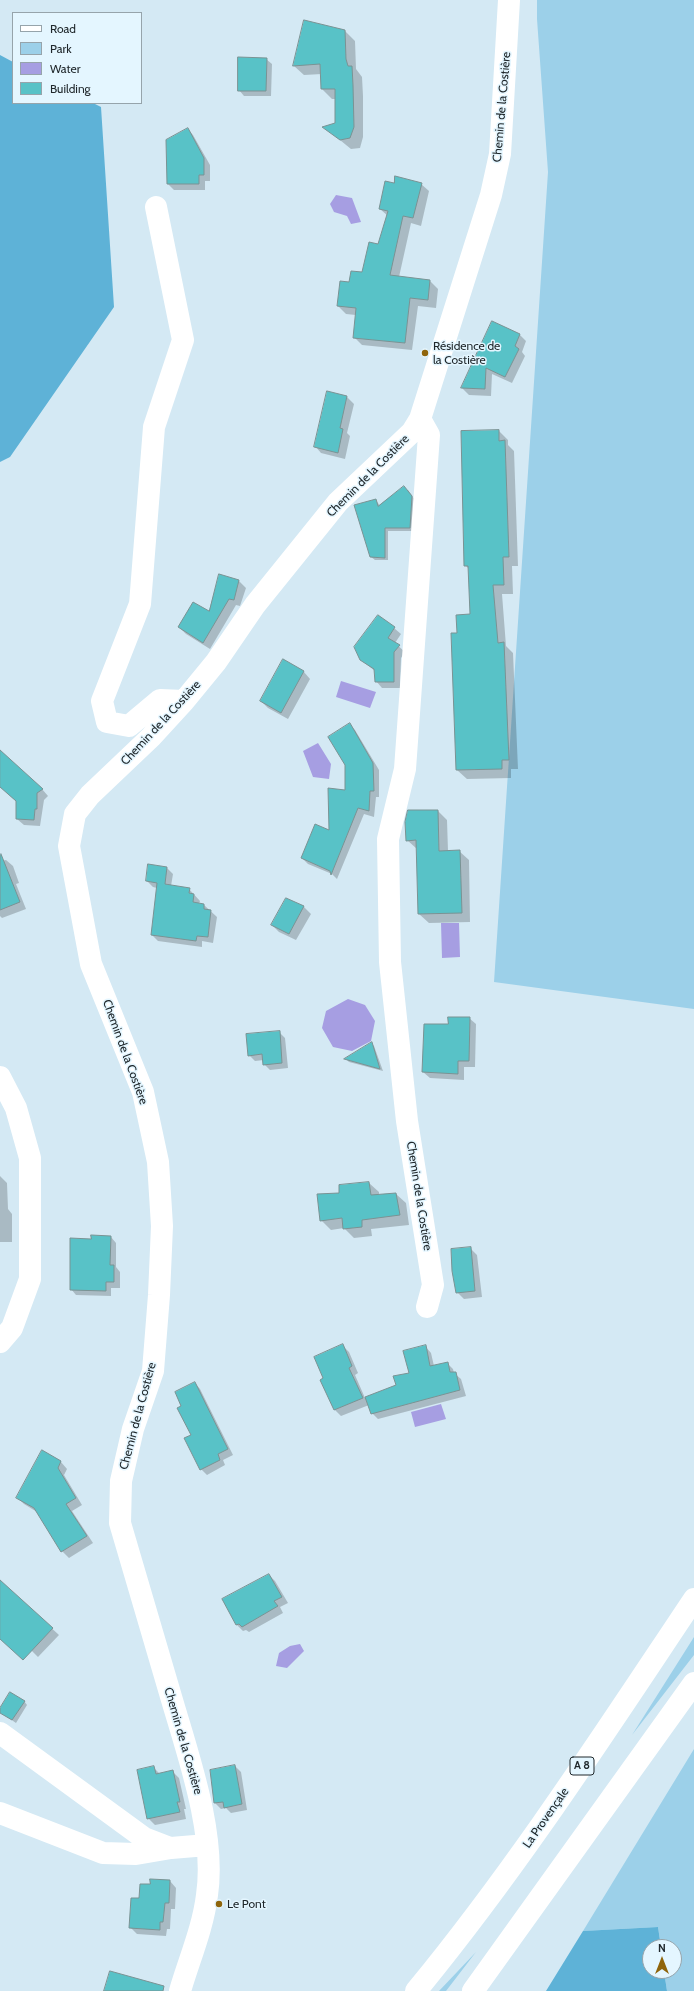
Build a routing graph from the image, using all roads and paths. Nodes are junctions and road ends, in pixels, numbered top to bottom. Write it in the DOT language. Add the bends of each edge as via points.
graph roads {
  1 [pos="509,0"];
  2 [pos="156,207"];
  3 [pos="420,419"];
  4 [pos="184,702"];
  5 [pos="0,1077"];
  6 [pos="427,1307"];
  7 [pos="0,1342"];
  8 [pos="694,1599"];
  9 [pos="694,1683"];
  10 [pos="0,1732"];
  11 [pos="0,1813"];
  12 [pos="207,1845"];
  13 [pos="171,1848"];
  14 [pos="180,1991"];
  15 [pos="416,1991"];
  16 [pos="473,1991"];
  1 -- 3 [label="main road, Chemin de la Costière" via="500,154 490,195"];
  2 -- 4 [label="main road" via="183,340 154,427 140,604 102,702 107,722 130,726 160,700"];
  3 -- 4 [label="main road, Chemin de la Costière" via="412,432 338,502 255,605 216,662"];
  3 -- 6 [label="main road, Chemin de la Costière" via="429,435 405,769 388,839 390,962 407,1121 433,1285"];
  4 -- 12 [label="main road, Chemin de la Costière" via="90,795 75,814 69,846 91,964 143,1092 158,1162 162,1226 153,1371 133,1429 121,1481 120,1523 198,1786"];
  5 -- 7 [label="main road" via="16,1108 30,1158 30,1279 12,1328"];
  8 -- 15 [label="main road, La Provençale / A 8" via="560,1799 466,1930"];
  9 -- 16 [label="main road"];
  10 -- 13 [label="main road" via="144,1838"];
  11 -- 13 [label="main road" via="103,1853 136,1854"];
  12 -- 13 [label="main road"];
  12 -- 14 [label="main road, Chemin de la Costière" via="208,1895"];
}
